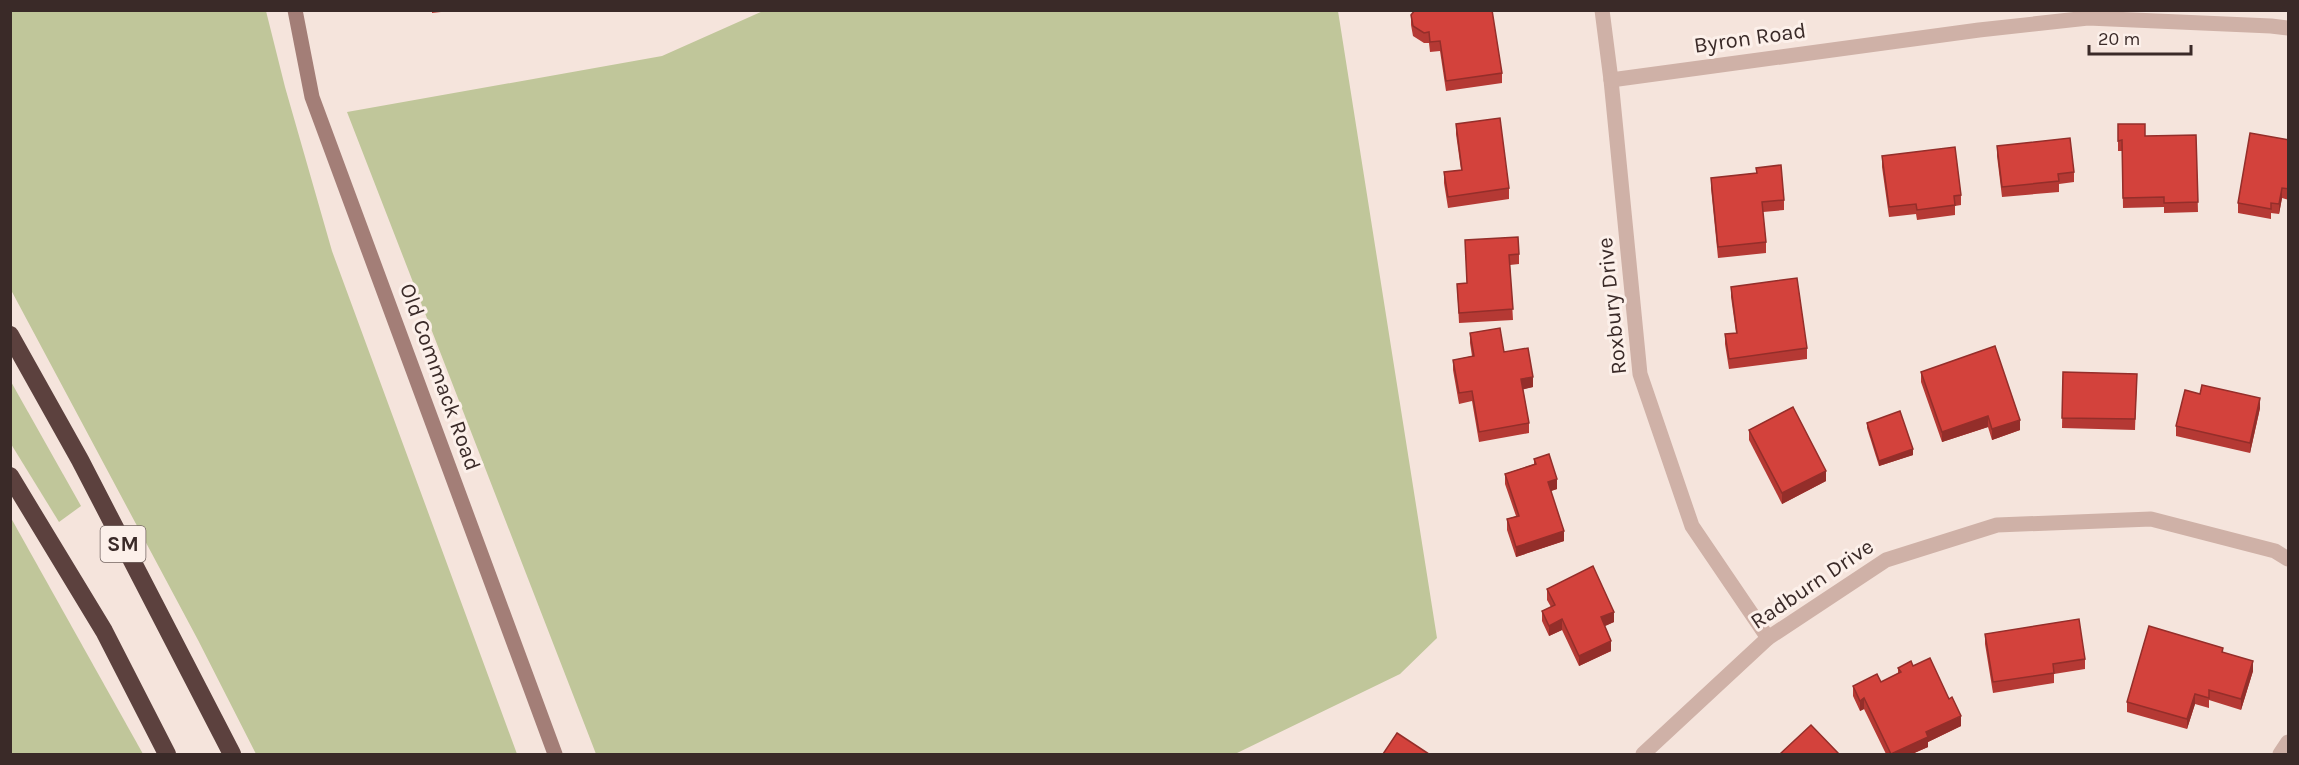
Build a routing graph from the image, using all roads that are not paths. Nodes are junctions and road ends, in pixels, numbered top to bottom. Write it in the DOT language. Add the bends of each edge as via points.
graph roads {
  1 [pos="295,10"];
  2 [pos="1602,10"];
  3 [pos="2088,14"];
  4 [pos="2289,28"];
  5 [pos="1611,80"];
  6 [pos="10,334"];
  7 [pos="10,476"];
  8 [pos="2289,560"];
  9 [pos="1768,638"];
  10 [pos="2289,742"];
  11 [pos="167,754"];
  12 [pos="232,754"];
  13 [pos="555,754"];
  14 [pos="1642,754"];
  15 [pos="2280,754"];
  1 -- 13 [label="street, Old Commack Road" via="312,97"];
  2 -- 5 [label="street, Roxbury Drive"];
  3 -- 4 [label="street, Byron Road"];
  3 -- 5 [label="street, Byron Road"];
  5 -- 9 [label="street, Roxbury Drive" via="1640,374 1692,526"];
  6 -- 12 [label="highway, SM" via="80,460"];
  7 -- 11 [label="highway, SM" via="104,631"];
  8 -- 9 [label="street, Radburn Drive" via="2275,551 2151,519 1997,525 1886,560"];
  9 -- 14 [label="street, Radburn Drive"];
  10 -- 15 [label="street"];
}
